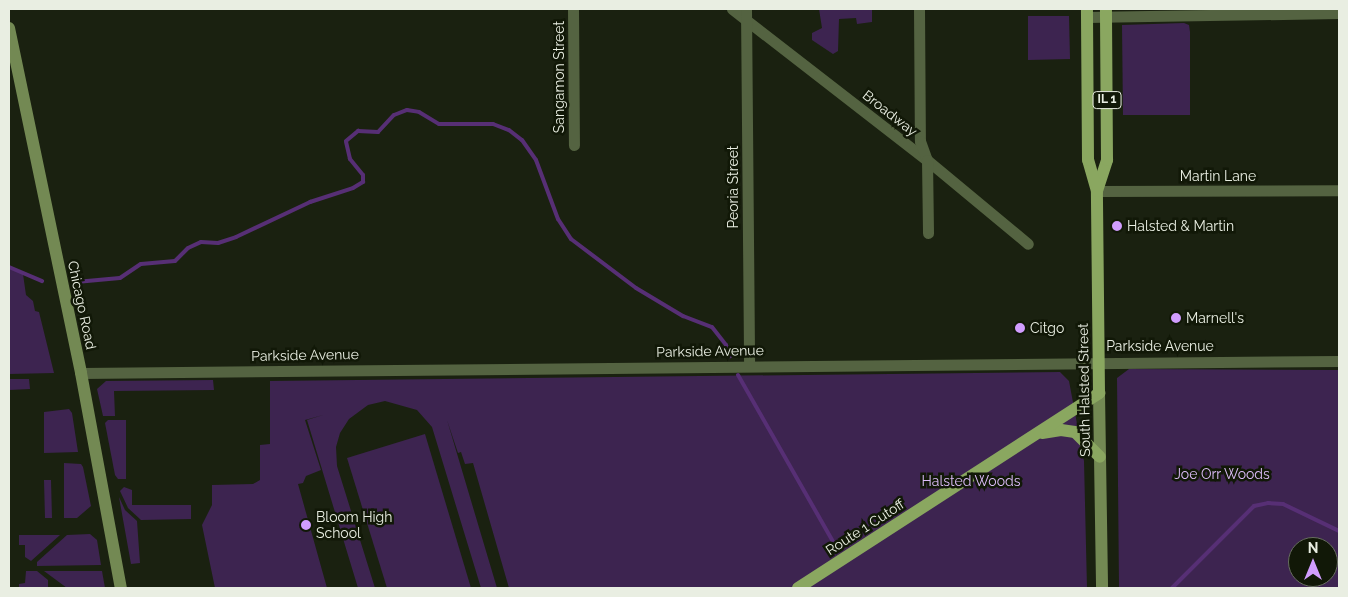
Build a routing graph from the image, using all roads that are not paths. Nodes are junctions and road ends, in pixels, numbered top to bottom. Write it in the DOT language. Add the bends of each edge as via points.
graph roads {
  1 [pos="573,9"];
  2 [pos="732,9"];
  3 [pos="919,9"];
  4 [pos="1087,13"];
  5 [pos="1106,13"];
  6 [pos="1339,13"];
  7 [pos="746,15"];
  8 [pos="9,28"];
  9 [pos="574,145"];
  10 [pos="927,160"];
  11 [pos="1339,190"];
  12 [pos="1097,191"];
  13 [pos="928,233"];
  14 [pos="1028,244"];
  15 [pos="1098,361"];
  16 [pos="1339,361"];
  17 [pos="749,365"];
  18 [pos="81,373"];
  19 [pos="1099,393"];
  20 [pos="1037,434"];
  21 [pos="1100,457"];
  22 [pos="121,588"];
  23 [pos="798,588"];
  24 [pos="1102,588"];
  1 -- 9 [label="street, Sangamon Street"];
  2 -- 7 [label="street, Broadway"];
  3 -- 10 [label="street" via="920,141"];
  4 -- 5 [label="street"];
  4 -- 12 [label="main road, South Halsted Street / IL 1" via="1088,160"];
  5 -- 6 [label="street"];
  5 -- 12 [label="main road, South Halsted Street / IL 1" via="1107,160"];
  7 -- 10 [label="street, Broadway"];
  7 -- 17 [label="street, Peoria Street"];
  8 -- 18 [label="street, Chicago Road"];
  10 -- 13 [label="street"];
  10 -- 14 [label="street, Broadway"];
  11 -- 12 [label="street, Martin Lane"];
  12 -- 15 [label="main road, South Halsted Street / IL 1"];
  15 -- 16 [label="street, Parkside Avenue"];
  15 -- 17 [label="street, Parkside Avenue"];
  15 -- 19 [label="main road, South Halsted Street / IL 1"];
  17 -- 18 [label="street, Parkside Avenue"];
  18 -- 22 [label="street, Chicago Road"];
  19 -- 20 [label="main road, Route 1 Cutoff"];
  19 -- 21 [label="street, South Halsted Street"];
  20 -- 21 [label="main road" via="1061,430 1074,432"];
  20 -- 23 [label="main road, Route 1 Cutoff"];
  21 -- 24 [label="street, South Halsted Street"];
}
